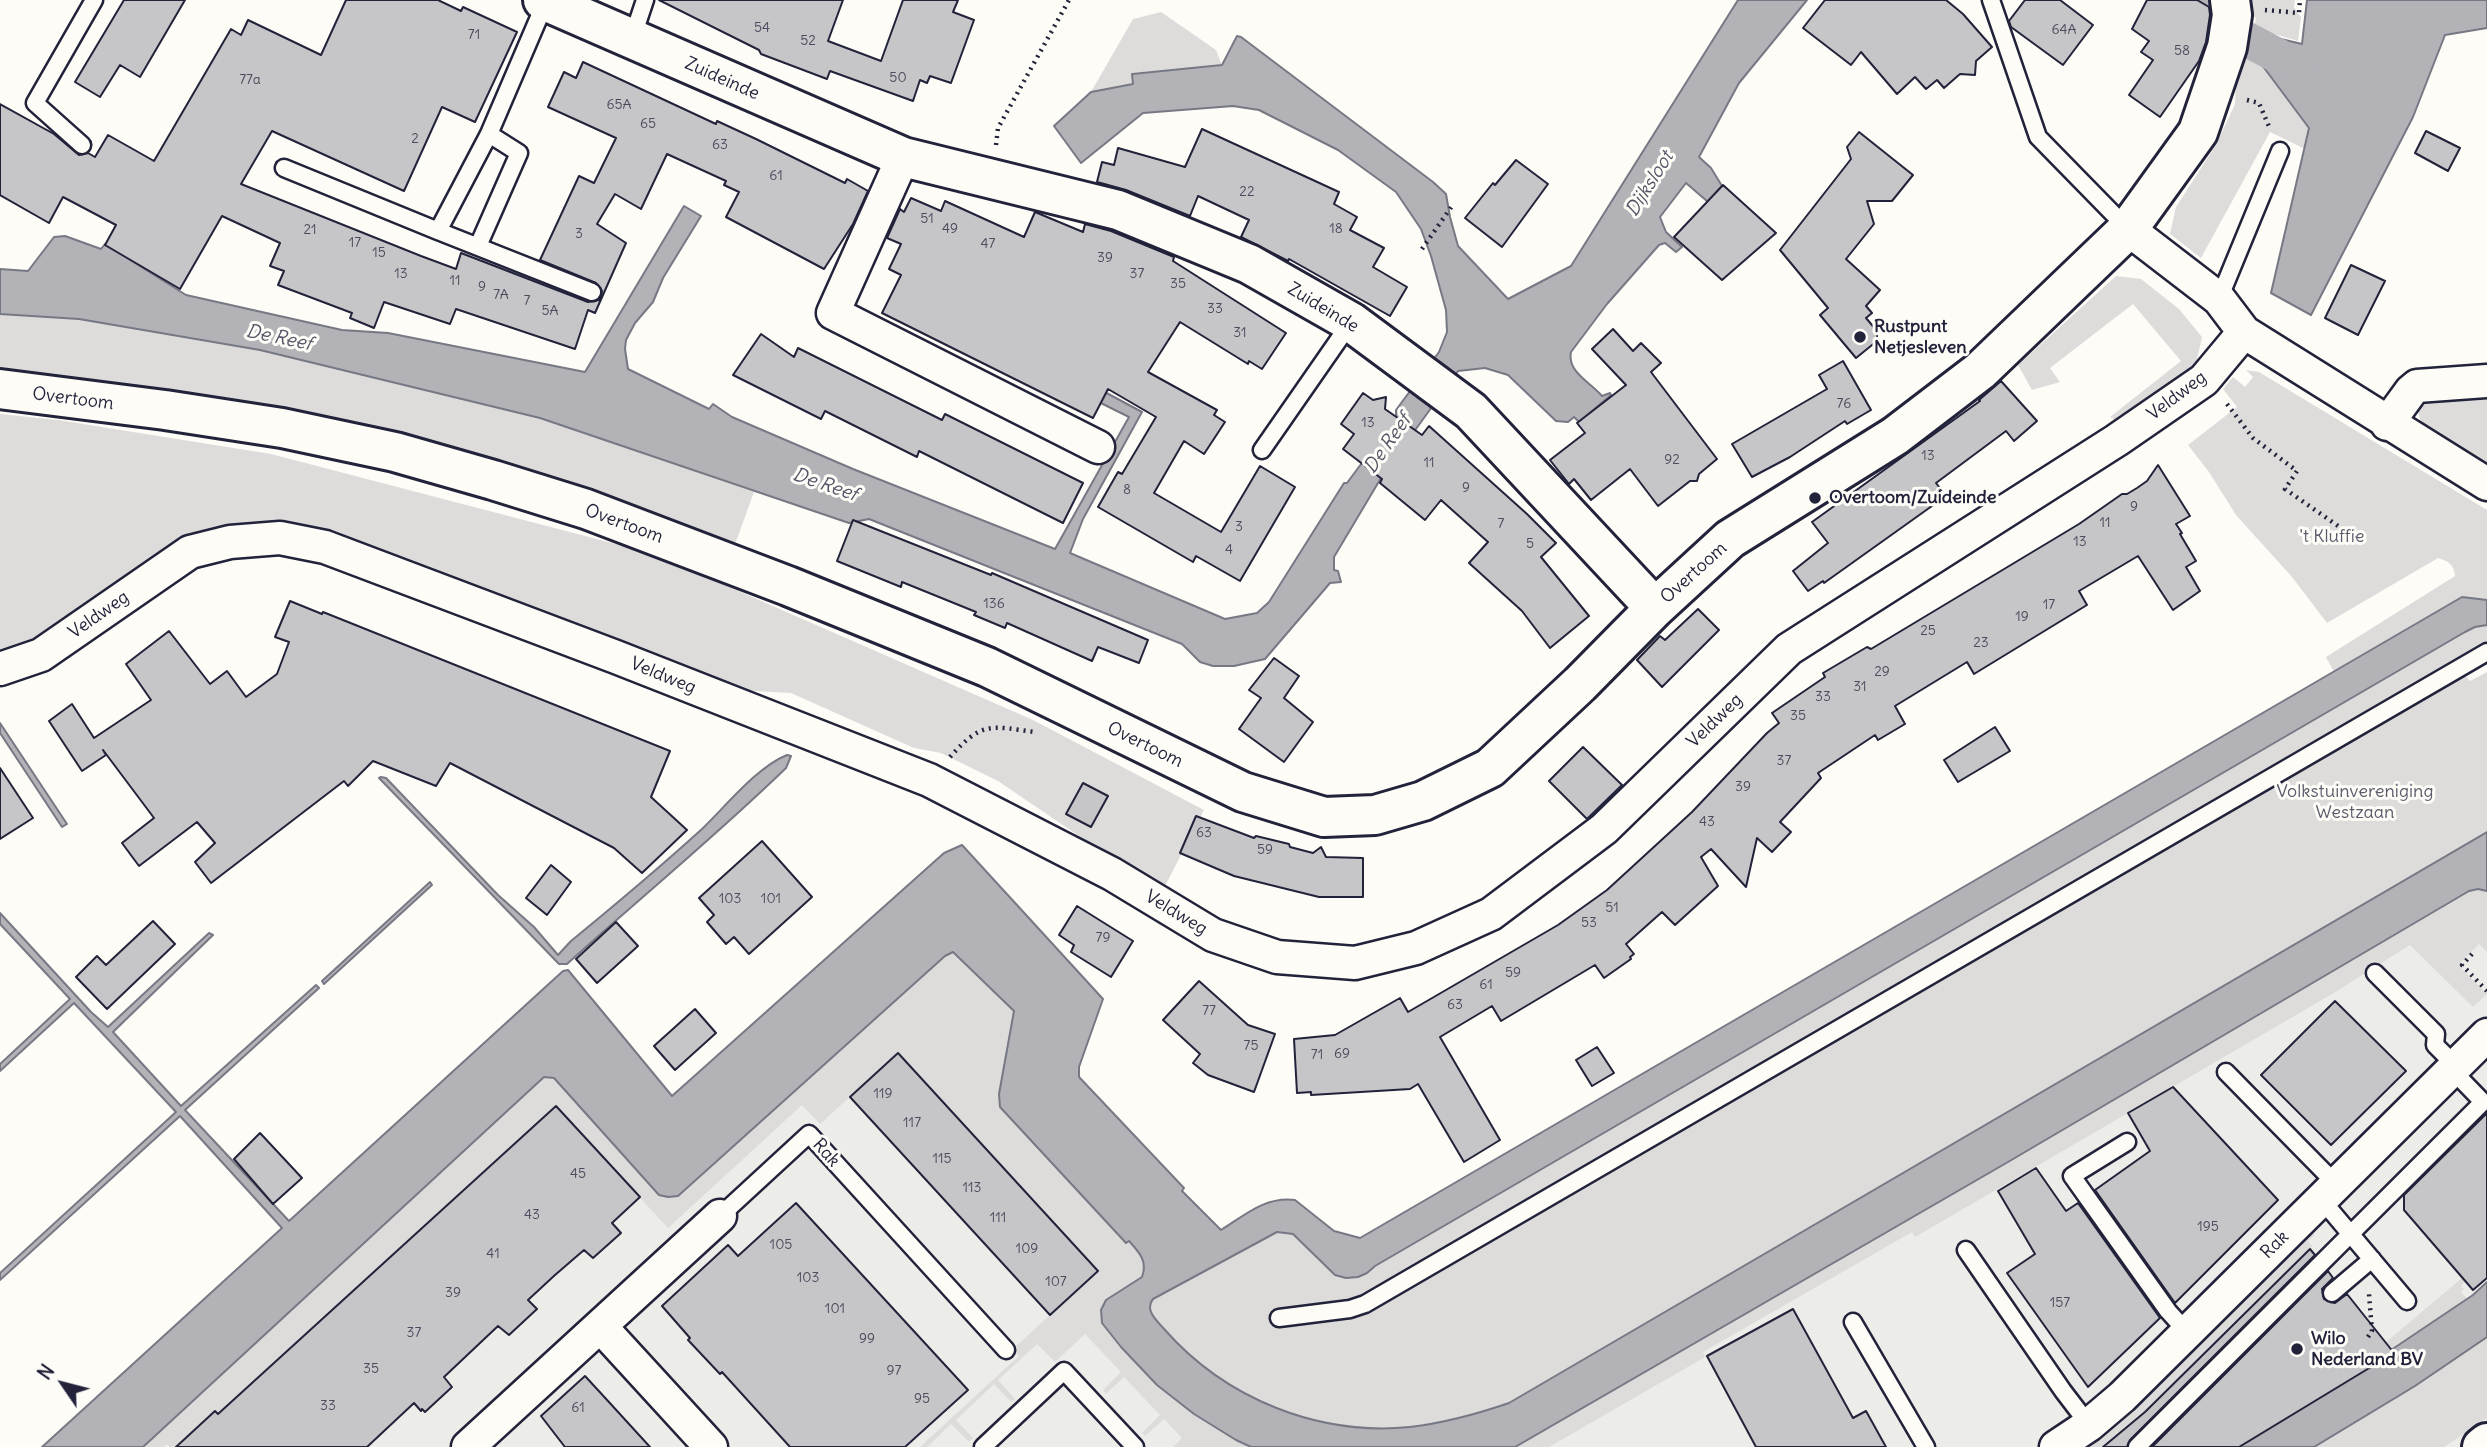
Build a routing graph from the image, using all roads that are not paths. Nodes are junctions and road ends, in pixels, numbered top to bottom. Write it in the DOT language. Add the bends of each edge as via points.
graph roads {
  1 [pos="94,0"];
  2 [pos="645,0"];
  3 [pos="1991,0"];
  4 [pos="544,1"];
  5 [pos="2230,21"];
  6 [pos="632,39"];
  7 [pos="489,134"];
  8 [pos="82,145"];
  9 [pos="2280,151"];
  10 [pos="903,157"];
  11 [pos="284,168"];
  12 [pos="2128,229"];
  13 [pos="438,230"];
  14 [pos="478,246"];
  15 [pos="592,292"];
  16 [pos="2219,299"];
  17 [pos="1351,322"];
  18 [pos="2244,332"];
  19 [pos="2487,381"];
  20 [pos="0,389"];
  21 [pos="2388,424"];
  22 [pos="1098,447"];
  23 [pos="1262,450"];
  24 [pos="2487,484"];
  25 [pos="1654,608"];
  26 [pos="2487,652"];
  27 [pos="0,669"];
  28 [pos="2375,973"];
  29 [pos="2486,1039"];
  30 [pos="2454,1068"];
  31 [pos="2226,1072"];
  32 [pos="2127,1142"];
  33 [pos="2329,1192"];
  34 [pos="720,1216"];
  35 [pos="2350,1234"];
  36 [pos="1966,1250"];
  37 [pos="2372,1259"];
  38 [pos="2332,1293"];
  39 [pos="2407,1301"];
  40 [pos="1279,1318"];
  41 [pos="1853,1322"];
  42 [pos="601,1327"];
  43 [pos="2187,1332"];
  44 [pos="1006,1350"];
  45 [pos="2089,1425"];
  46 [pos="2487,1443"];
  47 [pos="468,1447"];
  48 [pos="711,1447"];
  49 [pos="983,1447"];
  50 [pos="1135,1447"];
  51 [pos="1926,1447"];
  52 [pos="2056,1447"];
  53 [pos="2137,1447"];
  54 [pos="2482,1447"];
  1 -- 8 [label="lane" via="35,103"];
  2 -- 6 [label="lane"];
  3 -- 12 [label="lane" via="2038,138"];
  4 -- 6 [label="street, Zuideinde"];
  4 -- 7 [label="lane"];
  5 -- 12 [label="street, Overtoom" via="2198,132"];
  6 -- 10 [label="street, Zuideinde"];
  7 -- 13 [label="lane"];
  7 -- 14 [label="lane" via="519,153"];
  9 -- 16 [label="lane"];
  10 -- 17 [label="street, Zuideinde" via="1118,210 1249,264"];
  10 -- 22 [label="street" via="833,313"];
  11 -- 13 [label="lane"];
  12 -- 16 [label="street"];
  12 -- 25 [label="street, Overtoom" via="1980,372 1895,436 1730,539"];
  13 -- 14 [label="lane"];
  14 -- 15 [label="lane"];
  16 -- 18 [label="street"];
  17 -- 23 [label="lane"];
  17 -- 25 [label="street, Zuideinde" via="1471,411"];
  18 -- 21 [label="street"];
  18 -- 27 [label="street, Veldweg" via="2204,380 1789,649 1604,829 1492,914 1416,948 1354,962 1277,957 1213,935 1112,874 929,780 325,547 280,538 230,542 190,552 41,655"];
  19 -- 21 [label="street" via="2417,386"];
  20 -- 25 [label="street, Overtoom" via="282,428 395,452 586,509 987,667 1243,792 1324,817 1375,815 1423,802 1490,768"];
  21 -- 24 [label="street"];
  26 -- 40 [label="lane" via="1366,1304"];
  28 -- 30 [label="lane" via="2435,1034 2435,1045"];
  29 -- 30 [label="street, Rak"];
  30 -- 33 [label="street, Rak"];
  30 -- 35 [label="lane" via="2483,1102"];
  31 -- 33 [label="lane"];
  32 -- 43 [label="lane" via="2072,1176"];
  33 -- 35 [label="lane"];
  33 -- 43 [label="street, Rak"];
  34 -- 42 [label="street, Rak"];
  34 -- 44 [label="lane, Rak" via="809,1134"];
  35 -- 37 [label="lane"];
  35 -- 53 [label="lane"];
  36 -- 45 [label="lane"];
  37 -- 38 [label="lane"];
  37 -- 39 [label="lane"];
  41 -- 51 [label="lane"];
  42 -- 47 [label="street, Rak"];
  42 -- 48 [label="street"];
  43 -- 45 [label="street, Rak"];
  45 -- 52 [label="street, Rak"];
  46 -- 54 [label="street"];
  49 -- 50 [label="lane" via="1064,1371"];
}
